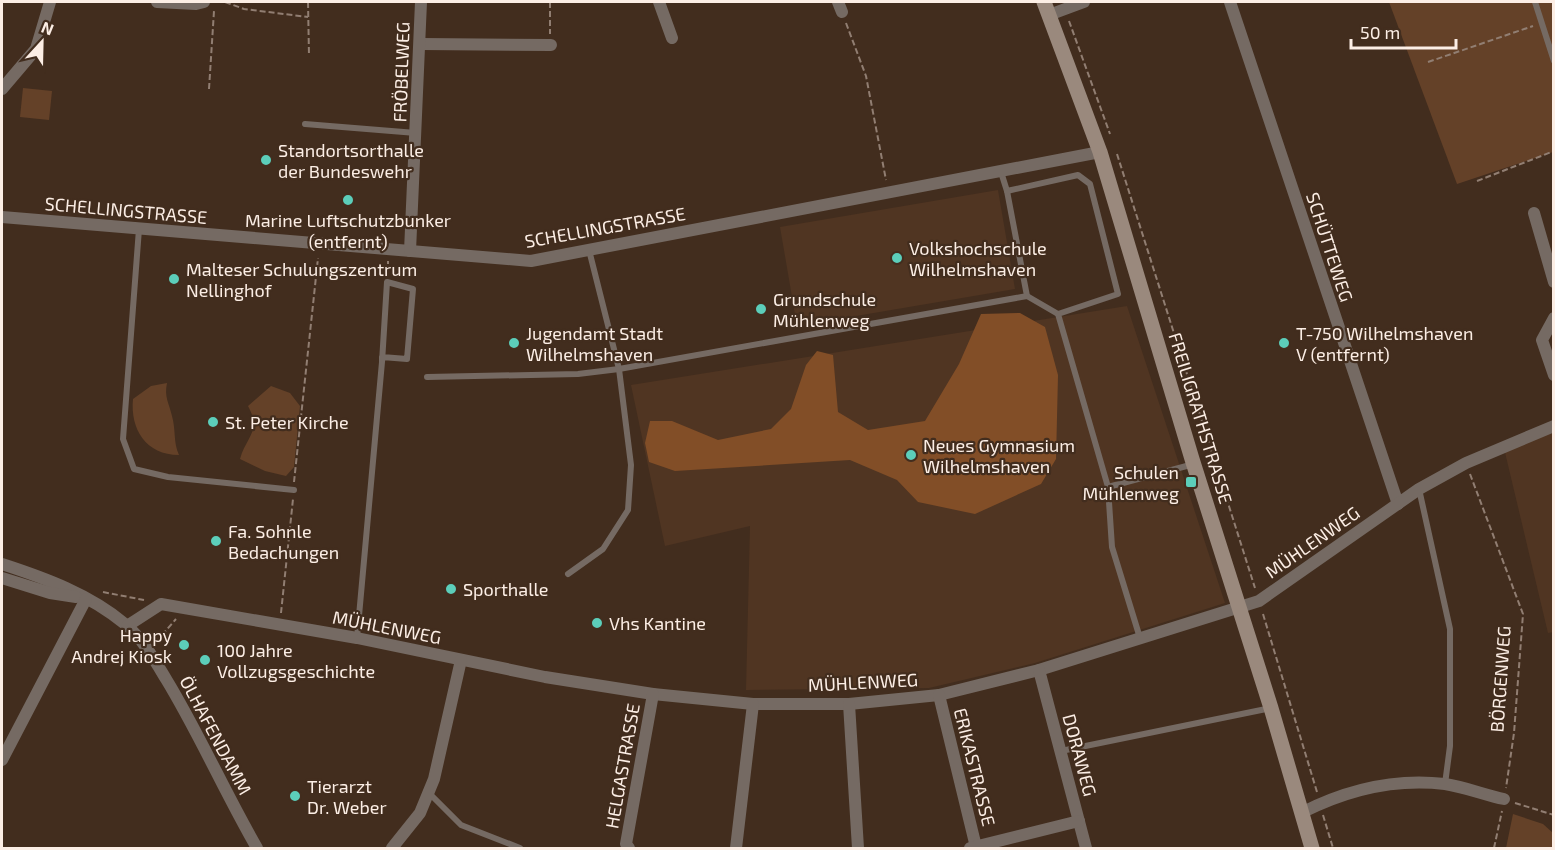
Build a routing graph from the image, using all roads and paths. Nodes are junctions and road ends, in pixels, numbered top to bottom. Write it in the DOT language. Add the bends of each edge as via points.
graph roads {
  1 [pos="50,2"];
  2 [pos="157,2"];
  3 [pos="204,2"];
  4 [pos="215,2"];
  5 [pos="225,2"];
  6 [pos="308,2"];
  7 [pos="421,2"];
  8 [pos="550,2"];
  9 [pos="660,2"];
  10 [pos="1084,2"];
  11 [pos="1230,2"];
  12 [pos="1535,2"];
  13 [pos="840,7"];
  14 [pos="1046,8"];
  15 [pos="1065,9"];
  16 [pos="308,17"];
  17 [pos="1541,23"];
  18 [pos="672,38"];
  19 [pos="422,44"];
  20 [pos="551,45"];
  21 [pos="309,56"];
  22 [pos="1554,61"];
  23 [pos="1428,62"];
  24 [pos="2,89"];
  25 [pos="209,89"];
  26 [pos="305,124"];
  27 [pos="417,133"];
  28 [pos="1111,137"];
  29 [pos="1108,150"];
  30 [pos="1554,151"];
  31 [pos="1001,172"];
  32 [pos="1477,181"];
  33 [pos="1006,191"];
  34 [pos="889,193"];
  35 [pos="1534,213"];
  36 [pos="2,217"];
  37 [pos="140,229"];
  38 [pos="320,244"];
  39 [pos="389,250"];
  40 [pos="589,250"];
  41 [pos="410,251"];
  42 [pos="387,282"];
  43 [pos="1554,282"];
  44 [pos="1027,296"];
  45 [pos="1058,314"];
  46 [pos="1554,318"];
  47 [pos="382,362"];
  48 [pos="619,369"];
  49 [pos="1554,375"];
  50 [pos="427,377"];
  51 [pos="1554,426"];
  52 [pos="1466,463"];
  53 [pos="1194,464"];
  54 [pos="1108,487"];
  55 [pos="1419,489"];
  56 [pos="294,490"];
  57 [pos="1398,504"];
  58 [pos="2,564"];
  59 [pos="568,574"];
  60 [pos="2,578"];
  61 [pos="86,599"];
  62 [pos="1259,601"];
  63 [pos="162,604"];
  64 [pos="179,607"];
  65 [pos="1239,609"];
  66 [pos="280,625"];
  67 [pos="127,626"];
  68 [pos="357,639"];
  69 [pos="1140,639"];
  70 [pos="144,644"];
  71 [pos="461,660"];
  72 [pos="1039,670"];
  73 [pos="653,694"];
  74 [pos="939,695"];
  75 [pos="753,704"];
  76 [pos="849,704"];
  77 [pos="1271,708"];
  78 [pos="1061,751"];
  79 [pos="2,759"];
  80 [pos="1445,784"];
  81 [pos="428,792"];
  82 [pos="1504,800"];
  83 [pos="1320,803"];
  84 [pos="1301,813"];
  85 [pos="1554,815"];
  86 [pos="1079,821"];
  87 [pos="628,846"];
  88 [pos="973,848"];
  89 [pos="257,849"];
  90 [pos="392,849"];
  91 [pos="520,849"];
  92 [pos="736,849"];
  93 [pos="858,849"];
  94 [pos="1086,849"];
  95 [pos="1312,849"];
  96 [pos="1333,849"];
  97 [pos="1494,849"];
  1 -- 24 [label="street" via="36,49"];
  2 -- 3 [label="street"];
  4 -- 25 [label="path"];
  5 -- 16 [label="path" via="244,9"];
  6 -- 16 [label="path"];
  7 -- 19 [label="street, FRÖBELWEG"];
  8 -- 20 [label="path"];
  9 -- 18 [label="street"];
  10 -- 15 [label="street"];
  11 -- 57 [label="street, SCHÜTTEWEG"];
  12 -- 17 [label="lane"];
  13 -- 34 [label="path" via="866,76"];
  14 -- 15 [label="street"];
  14 -- 29 [label="street, FREILIGRATHSTRASSE"];
  15 -- 28 [label="path"];
  16 -- 21 [label="path"];
  17 -- 22 [label="lane"];
  17 -- 23 [label="path"];
  19 -- 20 [label="street"];
  19 -- 27 [label="street, FRÖBELWEG"];
  26 -- 27 [label="lane"];
  27 -- 41 [label="street, FRÖBELWEG"];
  29 -- 31 [label="street, SCHELLINGSTRASSE"];
  29 -- 53 [label="street, FREILIGRATHSTRASSE"];
  29 -- 62 [label="path"];
  30 -- 32 [label="path"];
  31 -- 33 [label="lane"];
  31 -- 34 [label="street, SCHELLINGSTRASSE"];
  33 -- 44 [label="lane"];
  33 -- 45 [label="lane" via="1078,175 1090,184 1118,294"];
  34 -- 40 [label="street, SCHELLINGSTRASSE"];
  35 -- 43 [label="street"];
  36 -- 37 [label="street, SCHELLINGSTRASSE"];
  37 -- 38 [label="street, SCHELLINGSTRASSE"];
  37 -- 56 [label="lane" via="123,439 134,469 168,477"];
  38 -- 39 [label="street, SCHELLINGSTRASSE"];
  38 -- 56 [label="path"];
  39 -- 41 [label="street, SCHELLINGSTRASSE"];
  39 -- 42 [label="path"];
  40 -- 41 [label="street, SCHELLINGSTRASSE" via="531,261"];
  40 -- 48 [label="lane"];
  42 -- 47 [label="lane"];
  42 -- 47 [label="lane" via="413,289 407,359 382,357"];
  44 -- 45 [label="lane"];
  44 -- 48 [label="lane"];
  45 -- 54 [label="lane"];
  46 -- 49 [label="street" via="1542,340"];
  47 -- 68 [label="lane"];
  48 -- 50 [label="lane" via="578,374"];
  48 -- 59 [label="lane" via="632,465 628,510 603,549"];
  51 -- 52 [label="street, MÜHLENWEG"];
  52 -- 55 [label="street, MÜHLENWEG"];
  52 -- 82 [label="path, BÖRGENWEG" via="1522,614 1514,733"];
  53 -- 54 [label="lane"];
  53 -- 65 [label="street, FREILIGRATHSTRASSE"];
  54 -- 69 [label="lane" via="1112,547"];
  55 -- 57 [label="street, MÜHLENWEG"];
  55 -- 80 [label="lane" via="1450,629 1450,746"];
  56 -- 66 [label="path"];
  57 -- 62 [label="street, MÜHLENWEG"];
  58 -- 61 [label="street" via="54,581"];
  60 -- 61 [label="street"];
  61 -- 63 [label="path" via="99,592"];
  61 -- 67 [label="street"];
  61 -- 79 [label="street"];
  62 -- 65 [label="street, MÜHLENWEG"];
  62 -- 83 [label="path"];
  63 -- 64 [label="street, MÜHLENWEG"];
  63 -- 67 [label="street"];
  64 -- 66 [label="street, MÜHLENWEG"];
  64 -- 70 [label="path" via="178,617"];
  65 -- 69 [label="street, MÜHLENWEG"];
  65 -- 77 [label="street, FREILIGRATHSTRASSE"];
  66 -- 68 [label="street, MÜHLENWEG"];
  67 -- 70 [label="street"];
  68 -- 71 [label="street, MÜHLENWEG"];
  69 -- 72 [label="street, MÜHLENWEG"];
  70 -- 89 [label="street, ÖLHAFENDAMM" via="177,697"];
  71 -- 73 [label="street, MÜHLENWEG"];
  71 -- 81 [label="street"];
  72 -- 74 [label="street, MÜHLENWEG"];
  72 -- 78 [label="street, DORAWEG"];
  73 -- 75 [label="street, MÜHLENWEG"];
  73 -- 87 [label="street, HELGASTRASSE"];
  74 -- 76 [label="street, MÜHLENWEG"];
  74 -- 88 [label="street, ERIKASTRASSE"];
  75 -- 76 [label="street, MÜHLENWEG"];
  75 -- 92 [label="street"];
  76 -- 93 [label="street"];
  77 -- 78 [label="lane"];
  77 -- 84 [label="street, FREILIGRATHSTRASSE"];
  78 -- 86 [label="street, DORAWEG"];
  80 -- 82 [label="street"];
  80 -- 83 [label="street" via="1378,784"];
  81 -- 90 [label="street" via="420,813"];
  81 -- 91 [label="lane" via="461,825"];
  82 -- 85 [label="path"];
  82 -- 97 [label="path, BÖRGENWEG"];
  83 -- 84 [label="street"];
  83 -- 96 [label="path"];
  84 -- 95 [label="street, FREILIGRATHSTRASSE"];
  86 -- 88 [label="street"];
  86 -- 94 [label="street, DORAWEG"];
}
